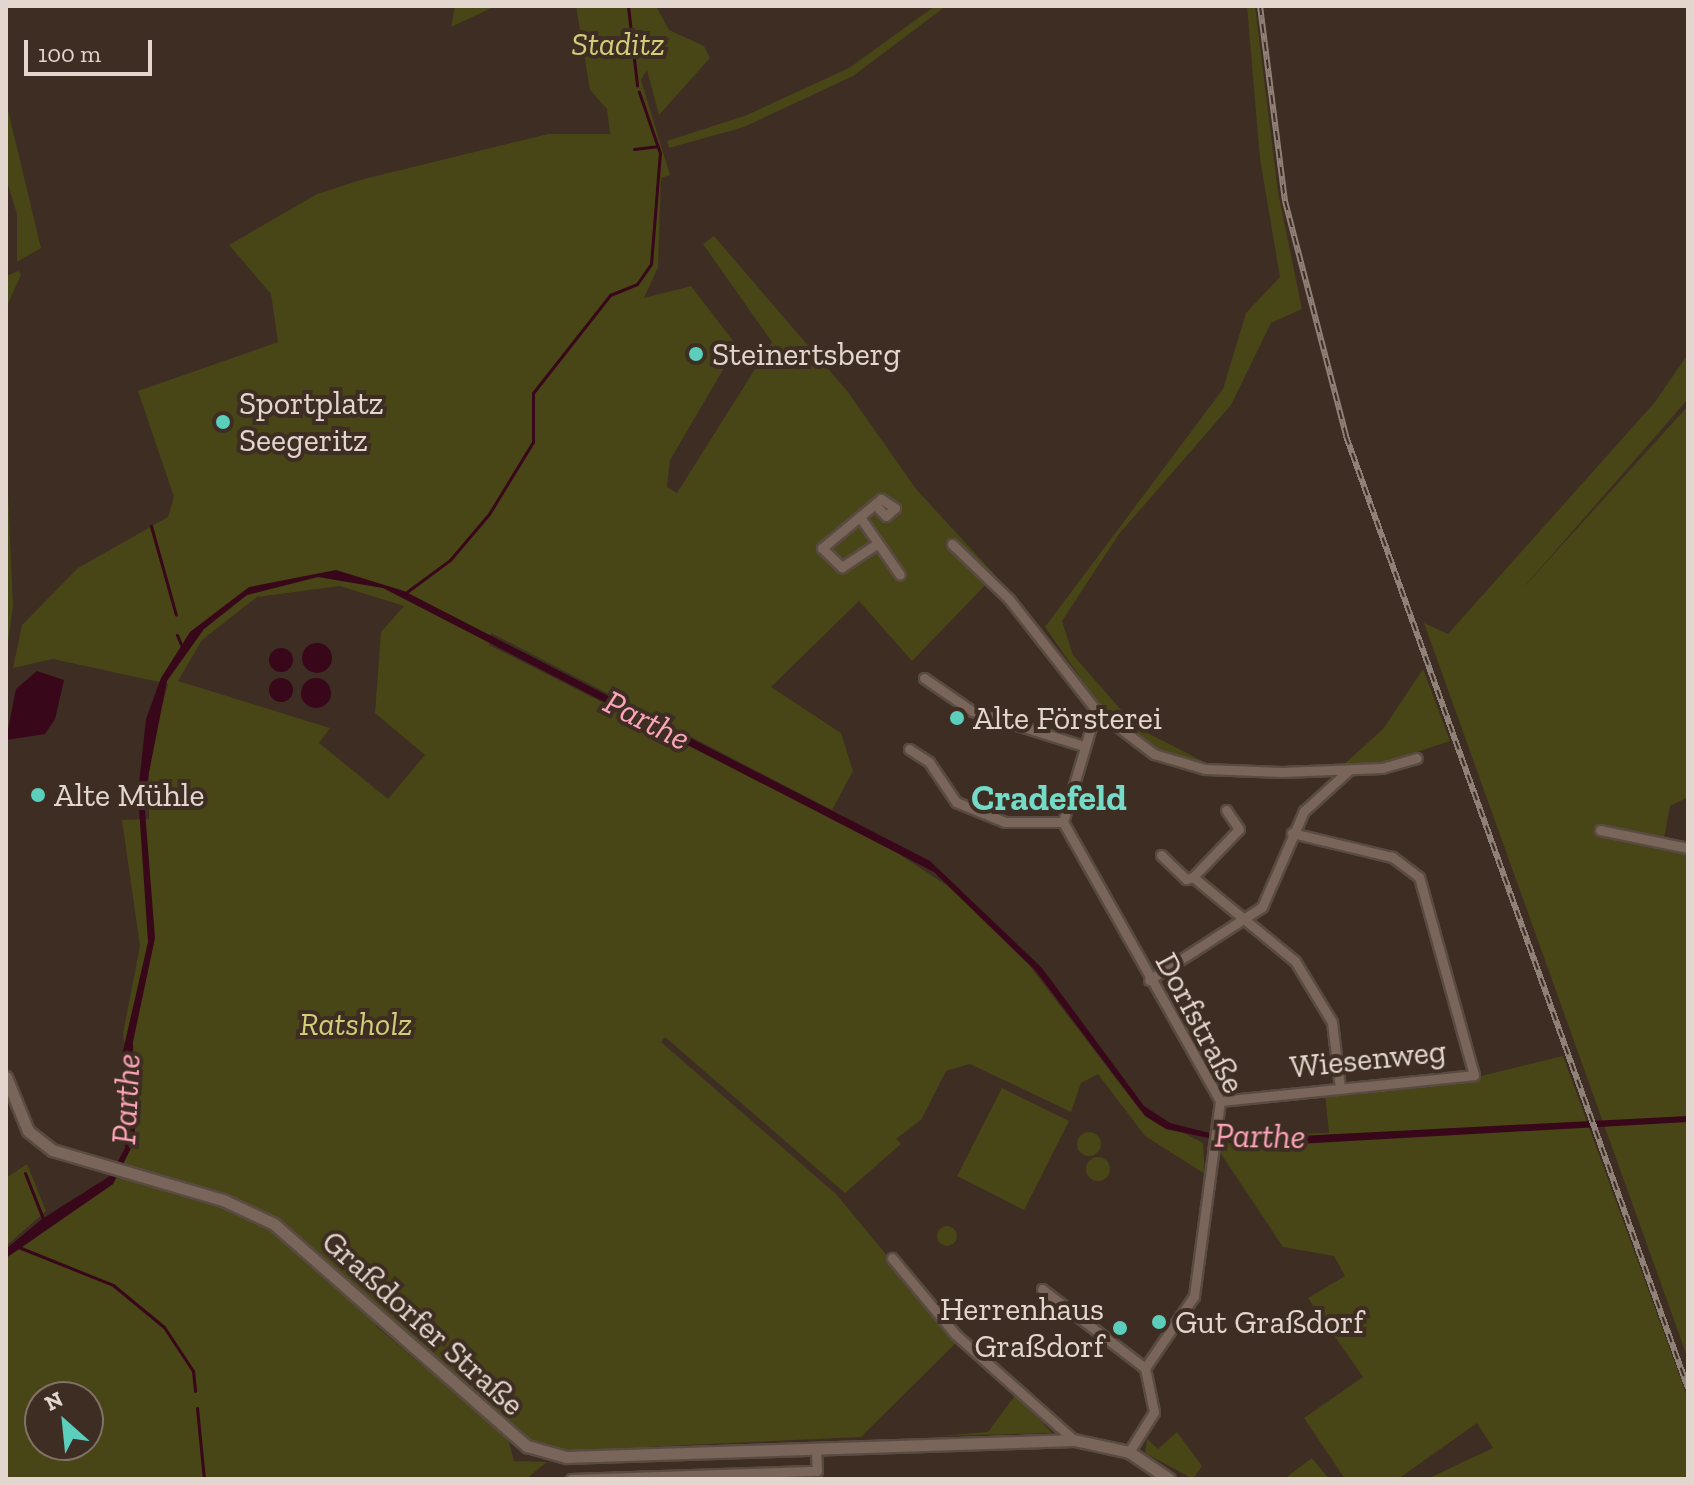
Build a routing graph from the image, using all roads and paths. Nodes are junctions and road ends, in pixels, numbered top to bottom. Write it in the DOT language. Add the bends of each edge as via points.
graph roads {
  1 [pos="876,506"];
  2 [pos="860,517"];
  3 [pos="878,543"];
  4 [pos="952,544"];
  5 [pos="900,575"];
  6 [pos="924,678"];
  7 [pos="1096,710"];
  8 [pos="1084,746"];
  9 [pos="909,749"];
  10 [pos="1417,758"];
  11 [pos="1348,771"];
  12 [pos="1226,810"];
  13 [pos="1063,822"];
  14 [pos="1600,830"];
  15 [pos="1292,833"];
  16 [pos="1688,848"];
  17 [pos="1161,855"];
  18 [pos="1193,877"];
  19 [pos="1248,920"];
  20 [pos="1149,980"];
  21 [pos="6,1077"];
  22 [pos="1340,1088"];
  23 [pos="1220,1101"];
  24 [pos="892,1258"];
  25 [pos="1042,1289"];
  26 [pos="1145,1368"];
  27 [pos="1074,1440"];
  28 [pos="816,1450"];
  29 [pos="1129,1452"];
  30 [pos="817,1475"];
  31 [pos="571,1479"];
  32 [pos="1169,1479"];
  1 -- 2 [label="street"];
  2 -- 3 [label="street"];
  2 -- 3 [label="street" via="822,548 842,567"];
  3 -- 5 [label="street"];
  4 -- 7 [label="street" via="1018,610"];
  6 -- 8 [label="street" via="972,711"];
  7 -- 8 [label="street"];
  7 -- 11 [label="street" via="1177,763"];
  8 -- 13 [label="street"];
  9 -- 13 [label="street" via="929,762 956,802 1005,822"];
  10 -- 11 [label="street"];
  11 -- 15 [label="street" via="1311,801"];
  12 -- 18 [label="street" via="1239,829"];
  13 -- 20 [label="street, Dorfstraße"];
  14 -- 16 [label="street"];
  15 -- 19 [label="street" via="1275,889"];
  15 -- 22 [label="street, Wiesenweg" via="1392,857 1419,877 1474,1075"];
  17 -- 18 [label="street" via="1186,879"];
  18 -- 19 [label="street"];
  19 -- 20 [label="street"];
  19 -- 22 [label="street" via="1295,961 1320,1000 1332,1022"];
  20 -- 23 [label="street, Dorfstraße"];
  21 -- 28 [label="street, Graßdorfer Straße" via="28,1131 52,1150 274,1224 527,1446 566,1457"];
  22 -- 23 [label="street, Wiesenweg"];
  23 -- 26 [label="street, Dorfstraße" via="1194,1296"];
  24 -- 27 [label="street" via="955,1334"];
  25 -- 26 [label="street"];
  26 -- 29 [label="street" via="1154,1412"];
  27 -- 28 [label="street, Graßdorfer Straße"];
  27 -- 29 [label="street, Graßdorfer Straße"];
  28 -- 30 [label="street"];
  29 -- 32 [label="street, Graßdorfer Straße"];
  30 -- 31 [label="street"];
}
